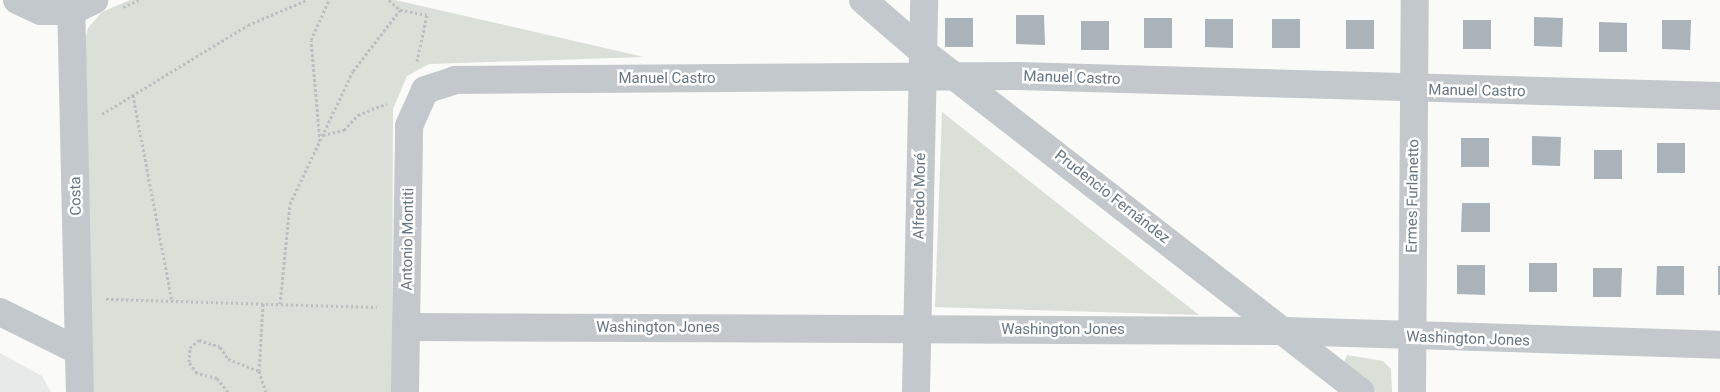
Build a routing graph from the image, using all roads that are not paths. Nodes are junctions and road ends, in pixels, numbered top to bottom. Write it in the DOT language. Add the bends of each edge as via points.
graph roads {
  1 [pos="17,0"];
  2 [pos="924,0"];
  3 [pos="1415,0"];
  4 [pos="865,1"];
  5 [pos="79,4"];
  6 [pos="923,64"];
  7 [pos="960,76"];
  8 [pos="425,90"];
  9 [pos="1414,90"];
  10 [pos="1720,96"];
  11 [pos="0,312"];
  12 [pos="407,328"];
  13 [pos="917,328"];
  14 [pos="1284,331"];
  15 [pos="1412,338"];
  16 [pos="1720,345"];
  17 [pos="79,351"];
  18 [pos="80,392"];
  19 [pos="405,392"];
  20 [pos="916,392"];
  21 [pos="1361,392"];
  22 [pos="1412,392"];
  1 -- 5 [label="street" via="41,11"];
  2 -- 6 [label="street, Alfredo Moré"];
  3 -- 9 [label="street, Ermes Furlanetto"];
  4 -- 6 [label="street, Prudencio Fernández"];
  5 -- 17 [label="street, Costa" via="74,132"];
  6 -- 7 [label="street, Prudencio Fernández"];
  6 -- 8 [label="street, Manuel Castro" via="456,80"];
  6 -- 13 [label="street, Alfredo Moré"];
  7 -- 9 [label="street, Manuel Castro"];
  7 -- 14 [label="street, Prudencio Fernández"];
  8 -- 12 [label="street, Antonio Montiti" via="409,126"];
  9 -- 10 [label="street, Manuel Castro"];
  9 -- 15 [label="street, Ermes Furlanetto"];
  11 -- 17 [label="street"];
  12 -- 13 [label="street, Washington Jones"];
  12 -- 19 [label="street, Antonio Montiti"];
  13 -- 14 [label="street, Washington Jones"];
  13 -- 20 [label="street, Alfredo Moré"];
  14 -- 15 [label="street, Washington Jones"];
  14 -- 21 [label="street, Prudencio Fernández"];
  15 -- 16 [label="street, Washington Jones"];
  15 -- 22 [label="street, Ermes Furlanetto"];
  17 -- 18 [label="street, Costa"];
}
